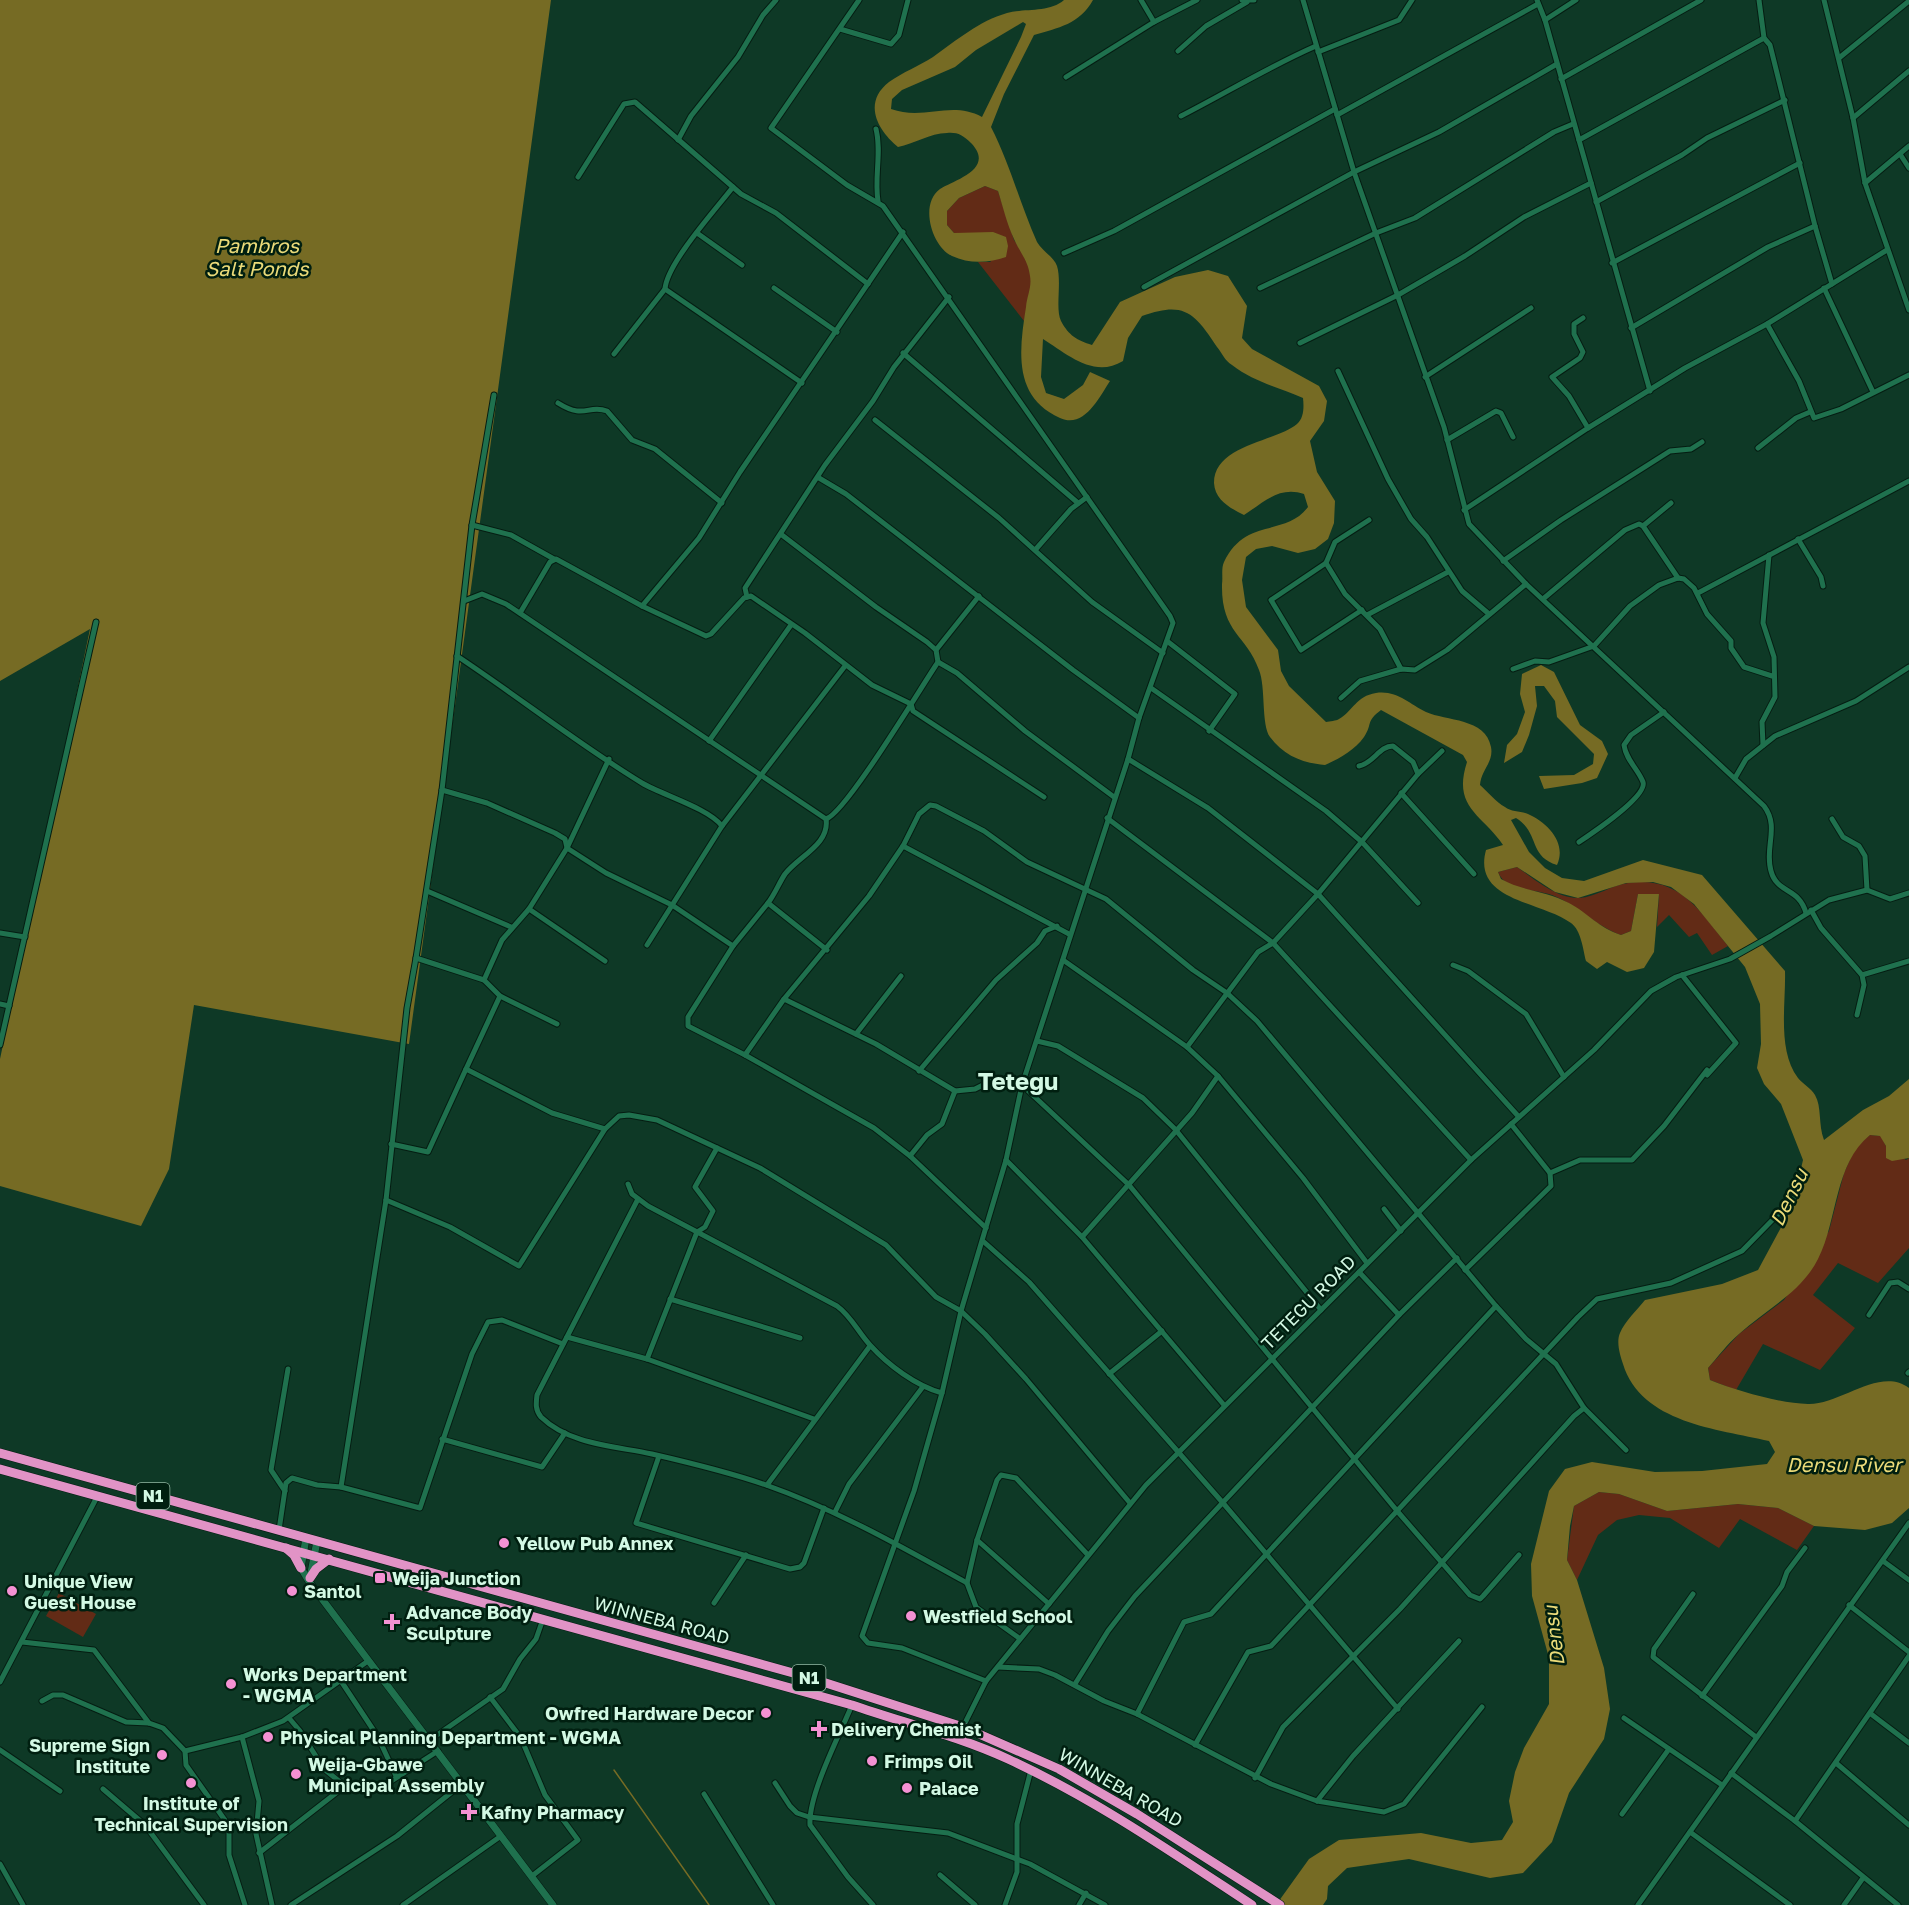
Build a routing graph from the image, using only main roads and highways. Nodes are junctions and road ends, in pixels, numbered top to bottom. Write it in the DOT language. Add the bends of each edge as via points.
graph roads {
  1 [pos="0,1454"];
  2 [pos="0,1469"];
  3 [pos="282,1545"];
  4 [pos="329,1559"];
  5 [pos="301,1568"];
  6 [pos="310,1581"];
  7 [pos="518,1598"];
  8 [pos="515,1611"];
  9 [pos="1252,1905"];
  10 [pos="1280,1905"];
  1 -- 7 [label="highway, WINNEBA ROAD / N1"];
  2 -- 3 [label="highway, WINNEBA ROAD / N1"];
  3 -- 4 [label="highway, WINNEBA ROAD / N1"];
  3 -- 5 [label="highway"];
  4 -- 6 [label="highway" via="316,1569"];
  4 -- 8 [label="highway, WINNEBA ROAD / N1"];
  7 -- 8 [label="highway"];
  7 -- 10 [label="highway, WINNEBA ROAD / N1" via="804,1676 963,1726 1059,1769"];
  8 -- 9 [label="highway, WINNEBA ROAD / N1" via="852,1705 954,1738 1031,1770 1132,1826"];
}
